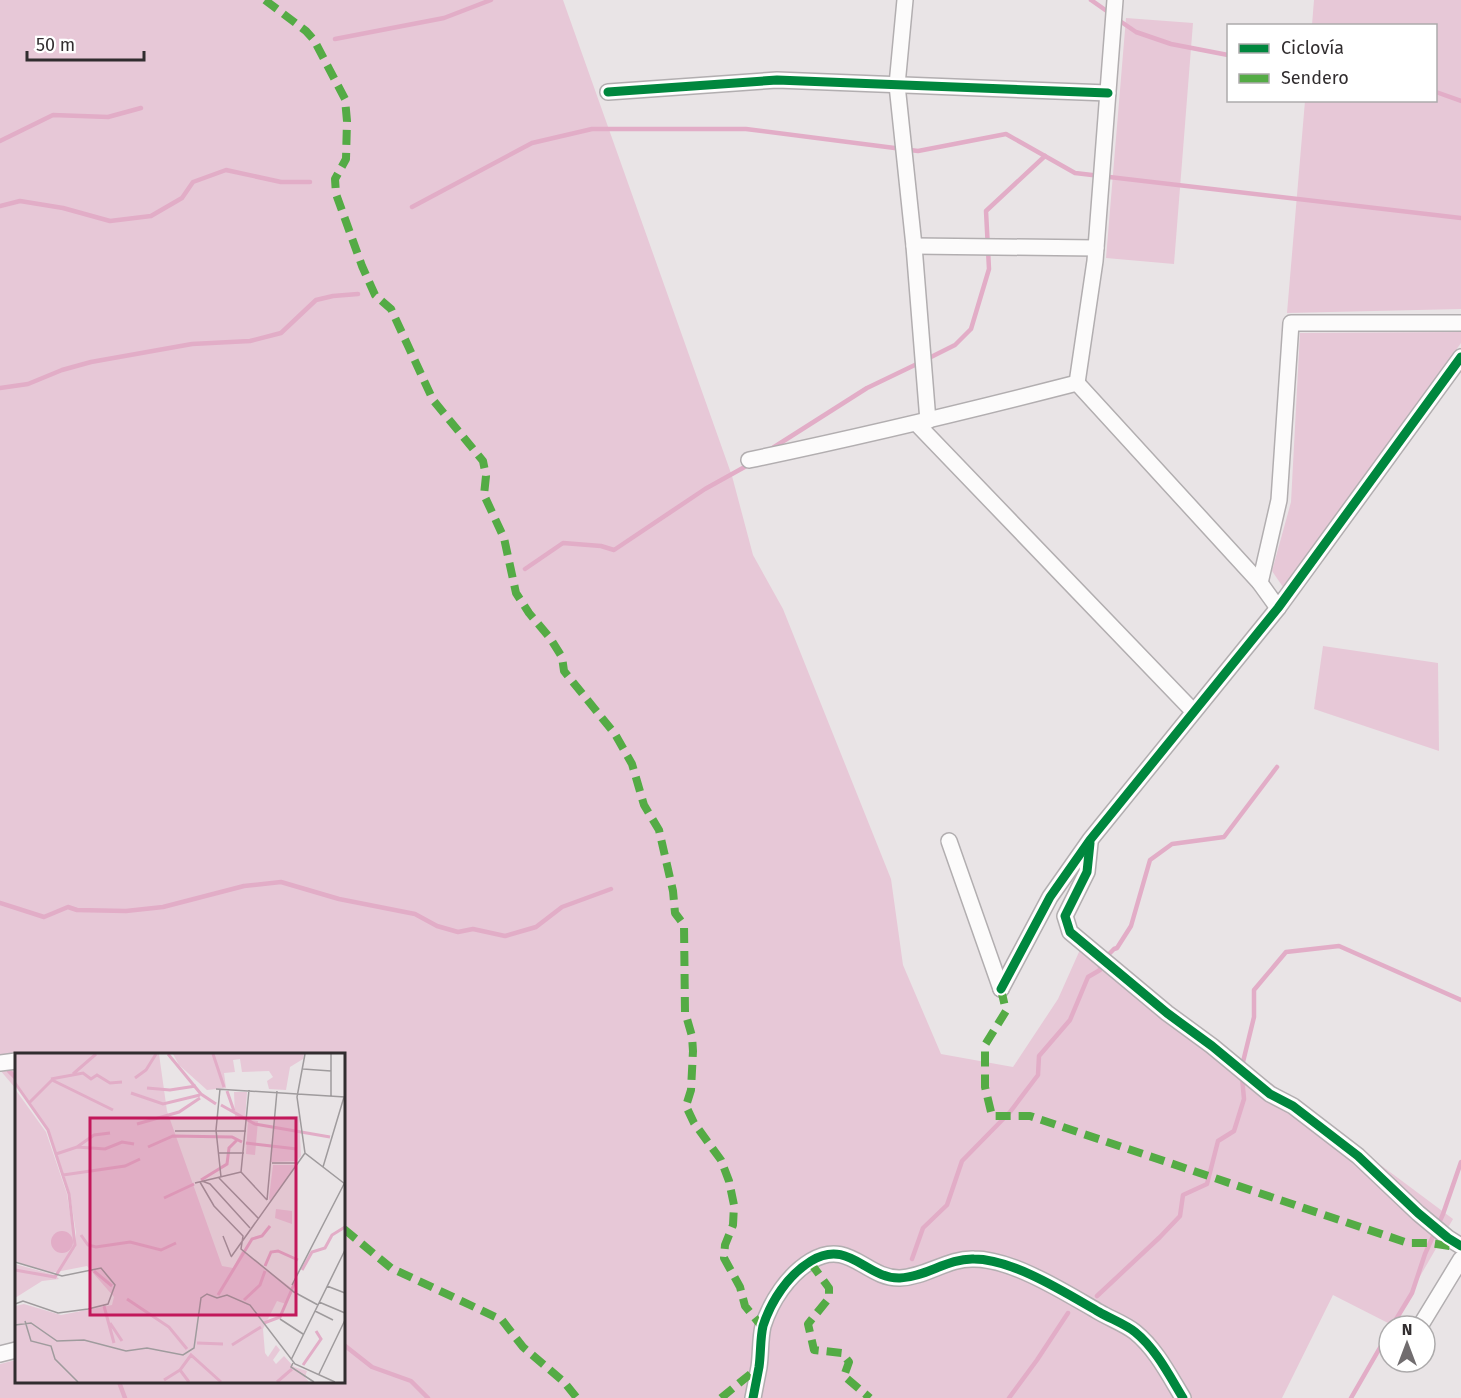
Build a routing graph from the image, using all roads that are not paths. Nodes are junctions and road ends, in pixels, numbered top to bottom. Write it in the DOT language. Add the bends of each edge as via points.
graph roads {
  1 [pos="905,0"];
  2 [pos="1115,0"];
  3 [pos="897,85"];
  4 [pos="608,92"];
  5 [pos="1108,93"];
  6 [pos="914,246"];
  7 [pos="1096,248"];
  8 [pos="1461,322"];
  9 [pos="1461,357"];
  10 [pos="1077,383"];
  11 [pos="922,422"];
  12 [pos="749,460"];
  13 [pos="1260,582"];
  14 [pos="1278,608"];
  15 [pos="1193,711"];
  16 [pos="1090,840"];
  17 [pos="949,841"];
  18 [pos="15,1061"];
  19 [pos="0,1063"];
  20 [pos="1461,1246"];
  21 [pos="1461,1259"];
  22 [pos="1427,1314"];
  23 [pos="15,1350"];
  24 [pos="0,1354"];
  25 [pos="753,1398"];
  26 [pos="1183,1398"];
  1 -- 3 [label="street"];
  2 -- 5 [label="street"];
  3 -- 4 [label="street" via="777,80"];
  3 -- 5 [label="street"];
  3 -- 6 [label="street"];
  5 -- 7 [label="street"];
  6 -- 7 [label="street"];
  6 -- 11 [label="street"];
  7 -- 10 [label="street"];
  8 -- 13 [label="street" via="1291,323 1279,500"];
  9 -- 14 [label="street"];
  10 -- 11 [label="street"];
  10 -- 13 [label="street"];
  11 -- 12 [label="street"];
  11 -- 15 [label="street"];
  13 -- 14 [label="street"];
  14 -- 15 [label="street"];
  15 -- 16 [label="street"];
  16 -- 17 [label="street" via="1050,897 1001,989"];
  16 -- 20 [label="street" via="1087,872 1065,916 1070,932 1270,1094 1293,1106 1358,1156"];
  18 -- 19 [label="street"];
  21 -- 22 [label="street"];
  23 -- 24 [label="street"];
  25 -- 26 [label="street" via="763,1328 771,1306 799,1270 816,1258 831,1254 848,1256 887,1276 900,1278 951,1261 976,1258 1006,1264 1135,1332 1159,1358"];
}
